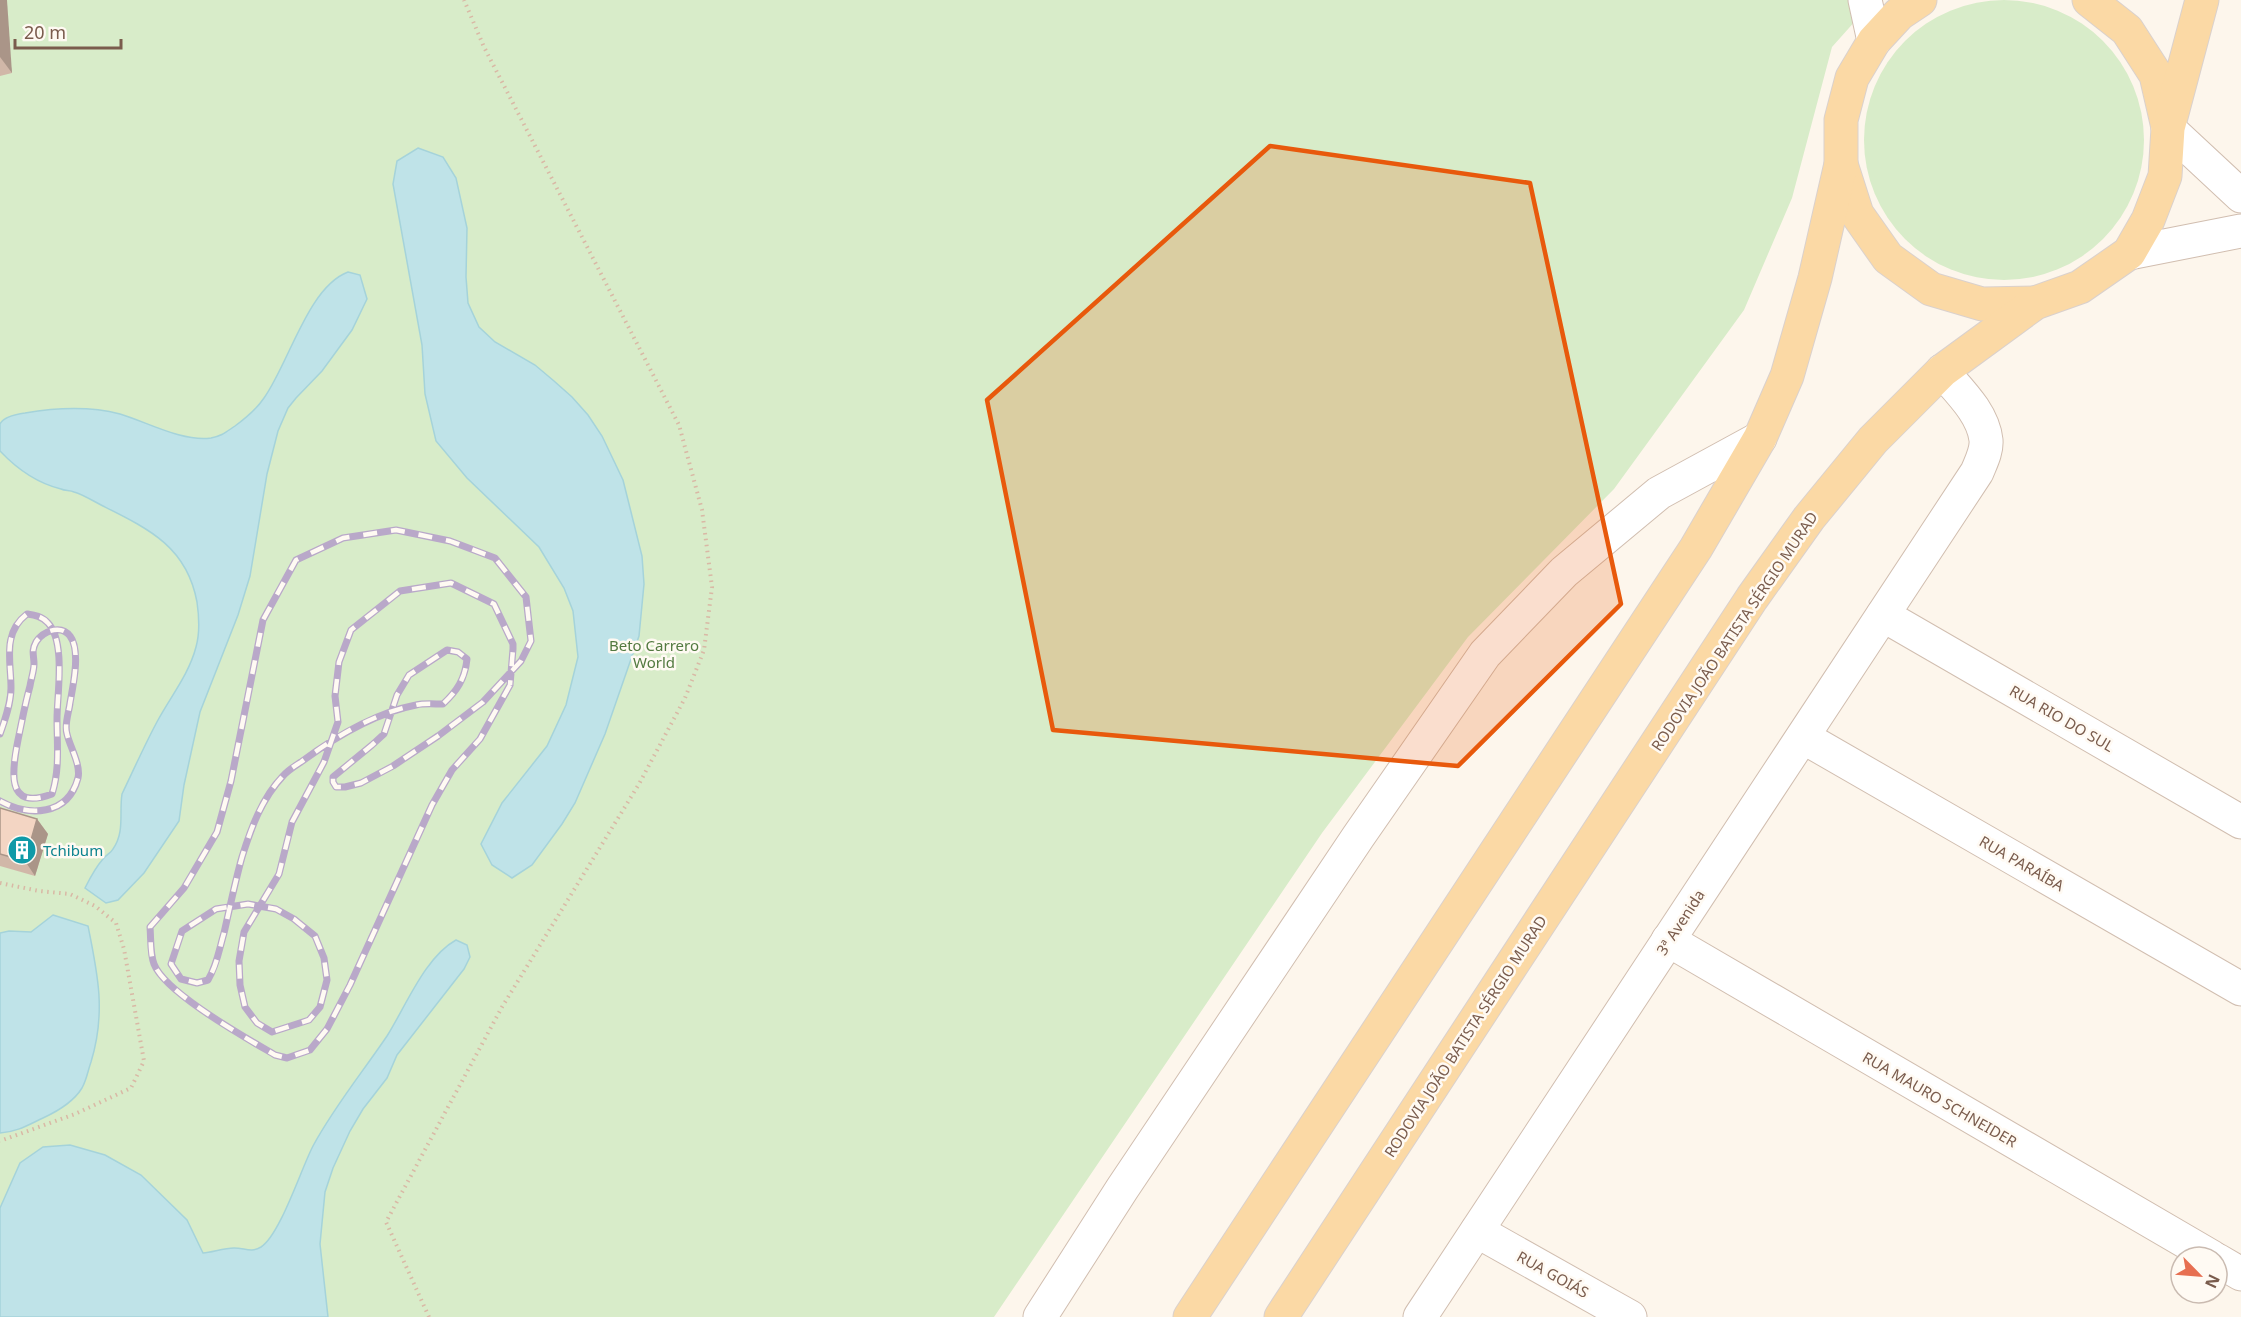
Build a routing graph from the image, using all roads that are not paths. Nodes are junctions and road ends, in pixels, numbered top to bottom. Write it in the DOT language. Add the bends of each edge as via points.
graph roads {
  1 [pos="1865,0"];
  2 [pos="1920,0"];
  3 [pos="2089,0"];
  4 [pos="2202,0"];
  5 [pos="1874,40"];
  6 [pos="2168,128"];
  7 [pos="1841,164"];
  8 [pos="2241,196"];
  9 [pos="2241,231"];
  10 [pos="2129,253"];
  11 [pos="2035,303"];
  12 [pos="1942,371"];
  13 [pos="1760,438"];
  14 [pos="1883,615"];
  15 [pos="1803,737"];
  16 [pos="2241,822"];
  17 [pos="1668,940"];
  18 [pos="2241,989"];
  19 [pos="1477,1231"];
  20 [pos="2191,1245"];
  21 [pos="1040,1317"];
  22 [pos="1190,1317"];
  23 [pos="1281,1317"];
  24 [pos="1420,1317"];
  25 [pos="1630,1317"];
  1 -- 5 [label="street"];
  2 -- 5 [label="main road" via="1899,14"];
  3 -- 6 [label="main road" via="2127,30 2156,75"];
  4 -- 6 [label="main road, RODOVIA JOÃO BATISTA SÉRGIO MURAD"];
  5 -- 7 [label="main road" via="1852,78 1841,120"];
  6 -- 8 [label="street"];
  6 -- 10 [label="main road, RODOVIA JOÃO BATISTA SÉRGIO MURAD" via="2165,176 2148,220"];
  7 -- 11 [label="main road" via="1857,214 1888,258 1931,289 1982,304"];
  7 -- 13 [label="main road" via="1787,376"];
  9 -- 10 [label="street"];
  10 -- 11 [label="main road, RODOVIA JOÃO BATISTA SÉRGIO MURAD" via="2080,287"];
  11 -- 12 [label="main road, RODOVIA JOÃO BATISTA SÉRGIO MURAD"];
  12 -- 14 [label="street, 3ª Avenida" via="1972,406 1981,424 1986,440 1984,457"];
  12 -- 23 [label="main road, RODOVIA JOÃO BATISTA SÉRGIO MURAD" via="1866,449 1809,518 1752,598"];
  13 -- 21 [label="street" via="1659,493 1564,572 1485,654 1135,1169"];
  13 -- 22 [label="main road" via="1696,548"];
  14 -- 15 [label="street, 3ª Avenida"];
  14 -- 16 [label="street, RUA RIO DO SUL"];
  15 -- 17 [label="street, 3ª Avenida"];
  15 -- 18 [label="street, RUA PARAÍBA"];
  17 -- 19 [label="street, 3ª Avenida"];
  17 -- 20 [label="street, RUA MAURO SCHNEIDER"];
  19 -- 24 [label="street, 3ª Avenida"];
  19 -- 25 [label="street, RUA GOIÁS"];
}
